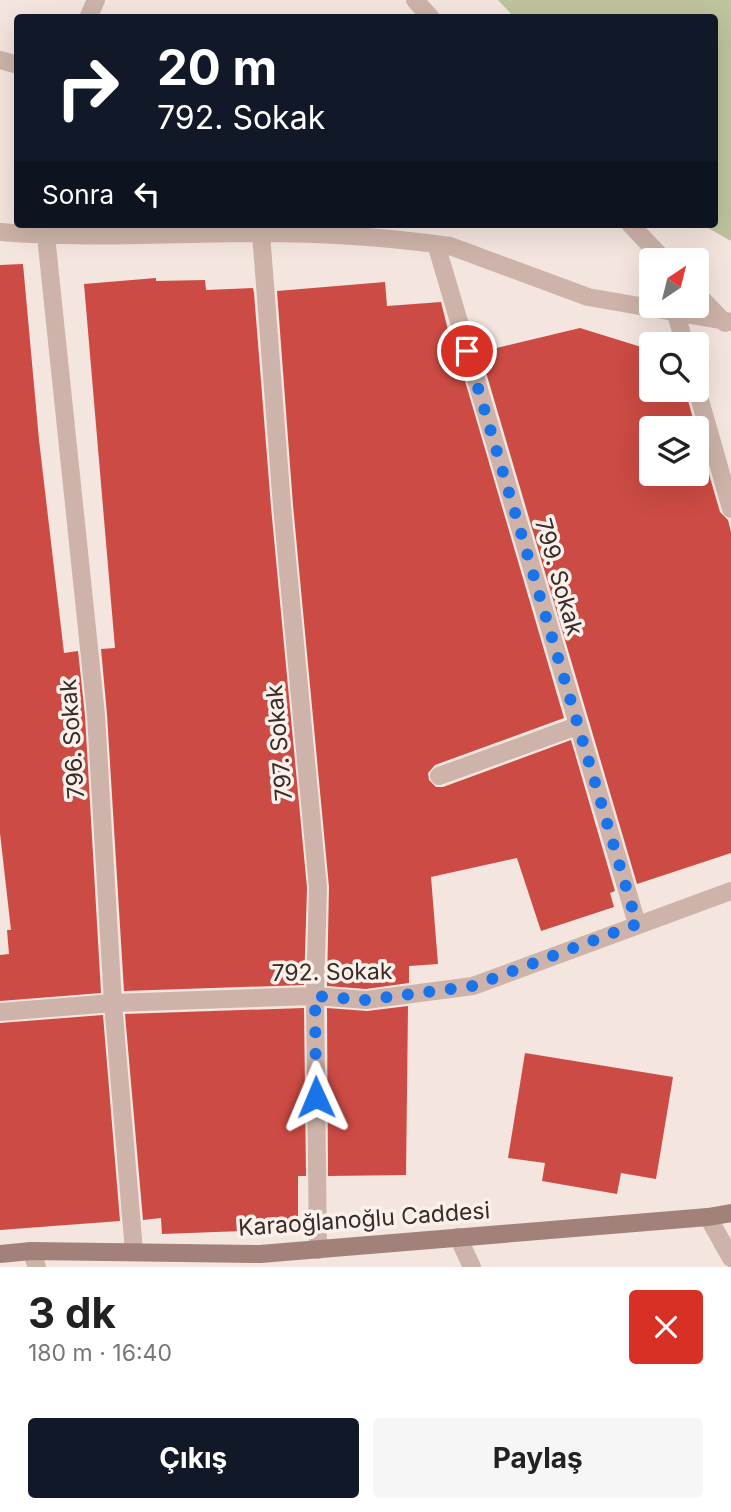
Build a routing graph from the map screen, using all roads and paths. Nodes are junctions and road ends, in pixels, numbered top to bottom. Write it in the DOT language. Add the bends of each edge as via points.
graph roads {
  1 [pos="415,0"];
  2 [pos="427,14"];
  3 [pos="634,228"];
  4 [pos="47,230"];
  5 [pos="0,232"];
  6 [pos="261,233"];
  7 [pos="436,244"];
  8 [pos="653,248"];
  9 [pos="709,305"];
  10 [pos="639,307"];
  11 [pos="699,318"];
  12 [pos="728,323"];
  13 [pos="701,402"];
  14 [pos="731,509"];
  15 [pos="577,726"];
  16 [pos="439,776"];
  17 [pos="731,891"];
  18 [pos="637,924"];
  19 [pos="315,996"];
  20 [pos="113,1003"];
  21 [pos="0,1012"];
  22 [pos="731,1213"];
  23 [pos="708,1217"];
  24 [pos="458,1237"];
  25 [pos="318,1250"];
  26 [pos="134,1251"];
  27 [pos="0,1254"];
  28 [pos="731,1258"];
  29 [pos="34,1259"];
  30 [pos="262,1261"];
  31 [pos="472,1267"];
  1 -- 2 [label="street"];
  3 -- 8 [label="street"];
  4 -- 5 [label="street"];
  4 -- 6 [label="street"];
  4 -- 20 [label="street, 796. Sokak" via="96,715"];
  6 -- 7 [label="street"];
  6 -- 19 [label="street, 797. Sokak" via="318,888"];
  7 -- 10 [label="street" via="588,298"];
  7 -- 15 [label="street, 799. Sokak"];
  9 -- 12 [label="street"];
  11 -- 12 [label="street"];
  13 -- 14 [label="street"];
  15 -- 16 [label="street"];
  15 -- 18 [label="street, 799. Sokak"];
  17 -- 18 [label="street, 792. Sokak"];
  18 -- 19 [label="street, 792. Sokak" via="473,986 366,1000"];
  19 -- 20 [label="street, 792. Sokak"];
  19 -- 25 [label="street, 797. Sokak"];
  20 -- 21 [label="street, 792. Sokak"];
  20 -- 26 [label="street, 796. Sokak"];
  22 -- 23 [label="main road, Karaoğlanoğlu Caddesi"];
  23 -- 24 [label="main road, Karaoğlanoğlu Caddesi"];
  23 -- 28 [label="street"];
  24 -- 25 [label="main road, Karaoğlanoğlu Caddesi"];
  24 -- 31 [label="street"];
  25 -- 30 [label="main road, Karaoğlanoğlu Caddesi"];
  26 -- 29 [label="main road, Karaoğlanoğlu Caddesi"];
  26 -- 30 [label="main road, Karaoğlanoğlu Caddesi"];
  27 -- 29 [label="main road, Karaoğlanoğlu Caddesi"];
}
